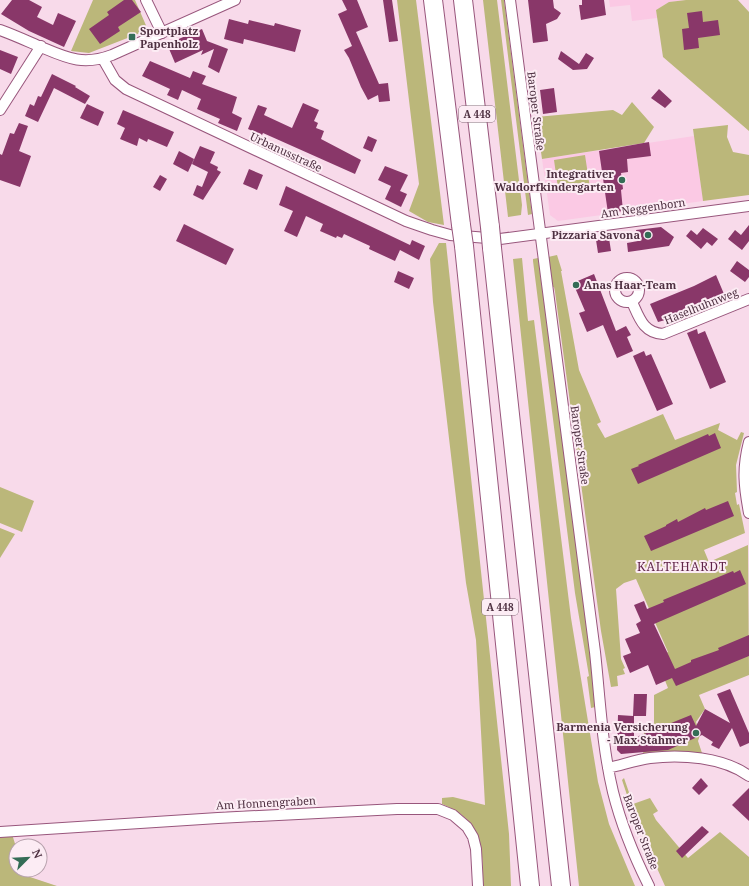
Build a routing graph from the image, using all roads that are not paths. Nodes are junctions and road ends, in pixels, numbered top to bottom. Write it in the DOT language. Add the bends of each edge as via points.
graph roads {
  1 [pos="146,0"];
  2 [pos="235,0"];
  3 [pos="433,0"];
  4 [pos="463,0"];
  5 [pos="510,0"];
  6 [pos="0,30"];
  7 [pos="162,33"];
  8 [pos="40,46"];
  9 [pos="103,59"];
  10 [pos="0,110"];
  11 [pos="749,206"];
  12 [pos="540,234"];
  13 [pos="749,300"];
  14 [pos="632,302"];
  15 [pos="749,442"];
  16 [pos="749,513"];
  17 [pos="608,768"];
  18 [pos="749,776"];
  19 [pos="0,832"];
  20 [pos="478,886"];
  21 [pos="530,886"];
  22 [pos="561,886"];
  23 [pos="649,886"];
  1 -- 7 [label="street"];
  2 -- 7 [label="street"];
  3 -- 21 [label="highway, A 448, bridge" via="464,246"];
  4 -- 22 [label="highway, A 448, bridge"];
  5 -- 12 [label="street, Baroper Straße"];
  6 -- 8 [label="street"];
  7 -- 9 [label="street"];
  8 -- 9 [label="street" via="77,61"];
  8 -- 10 [label="street"];
  9 -- 12 [label="street, Urbanusstraße" via="115,80 126,89 406,221 450,234 487,238"];
  11 -- 12 [label="street, Am Neggenborn"];
  12 -- 17 [label="street, Baroper Straße"];
  13 -- 14 [label="street, Haselhuhnweg" via="663,334 652,332 643,326"];
  15 -- 16 [label="street" via="744,458 743,475"];
  17 -- 18 [label="street" via="650,758 695,758 734,768"];
  17 -- 23 [label="street, Baroper Straße" via="623,826"];
  19 -- 20 [label="street, Am Honnengraben" via="218,818 438,809 453,815 467,827 473,837"];
}
